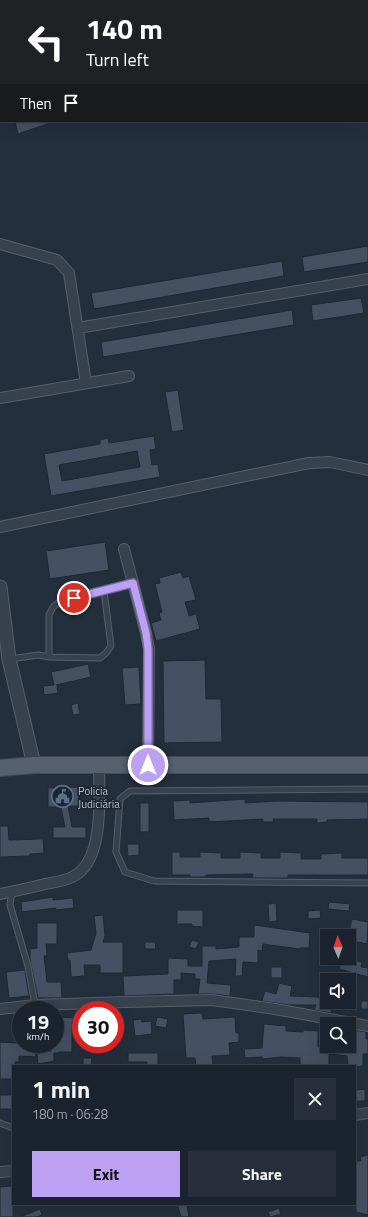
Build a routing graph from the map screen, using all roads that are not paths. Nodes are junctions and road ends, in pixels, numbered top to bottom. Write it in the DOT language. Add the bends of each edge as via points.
graph roads {
  1 [pos="0,244"];
  2 [pos="368,279"];
  3 [pos="78,328"];
  4 [pos="129,376"];
  5 [pos="86,383"];
  6 [pos="0,398"];
  7 [pos="368,470"];
  8 [pos="0,527"];
  9 [pos="124,549"];
  10 [pos="133,583"];
  11 [pos="0,587"];
  12 [pos="104,591"];
  13 [pos="49,657"];
  14 [pos="9,659"];
  15 [pos="34,765"];
  16 [pos="99,765"];
  17 [pos="148,765"];
  18 [pos="368,765"];
  19 [pos="0,768"];
  20 [pos="368,789"];
  21 [pos="368,883"];
  22 [pos="17,891"];
  23 [pos="0,894"];
  24 [pos="34,1001"];
  25 [pos="64,1005"];
  26 [pos="12,1008"];
  27 [pos="0,1009"];
  28 [pos="368,1026"];
  29 [pos="368,1114"];
  30 [pos="356,1115"];
  31 [pos="0,1122"];
  32 [pos="12,1128"];
  33 [pos="12,1171"];
  34 [pos="0,1172"];
  1 -- 3 [label="street" via="57,260 63,265 69,273"];
  2 -- 3 [label="street"];
  3 -- 5 [label="street"];
  4 -- 5 [label="street"];
  5 -- 6 [label="street"];
  7 -- 8 [label="street" via="330,462 309,463"];
  9 -- 10 [label="street"];
  10 -- 12 [label="lane"];
  10 -- 17 [label="street" via="148,649"];
  11 -- 14 [label="street"];
  12 -- 13 [label="lane" via="53,606 49,615"];
  12 -- 13 [label="lane" via="111,646 106,653 100,658"];
  13 -- 14 [label="lane"];
  14 -- 15 [label="street"];
  15 -- 16 [label="main road"];
  15 -- 19 [label="main road"];
  16 -- 17 [label="main road"];
  16 -- 22 [label="street" via="98,834 84,868 75,876"];
  17 -- 18 [label="main road"];
  20 -- 21 [label="lane" via="130,791 120,799 116,852 125,872 154,882"];
  22 -- 23 [label="street"];
  22 -- 24 [label="lane" via="11,897 10,905 28,966"];
  25 -- 28 [label="street" via="212,1000"];
  26 -- 27 [label="street"];
  29 -- 30 [label="street"];
  31 -- 32 [label="lane"];
  33 -- 34 [label="street"];
}
